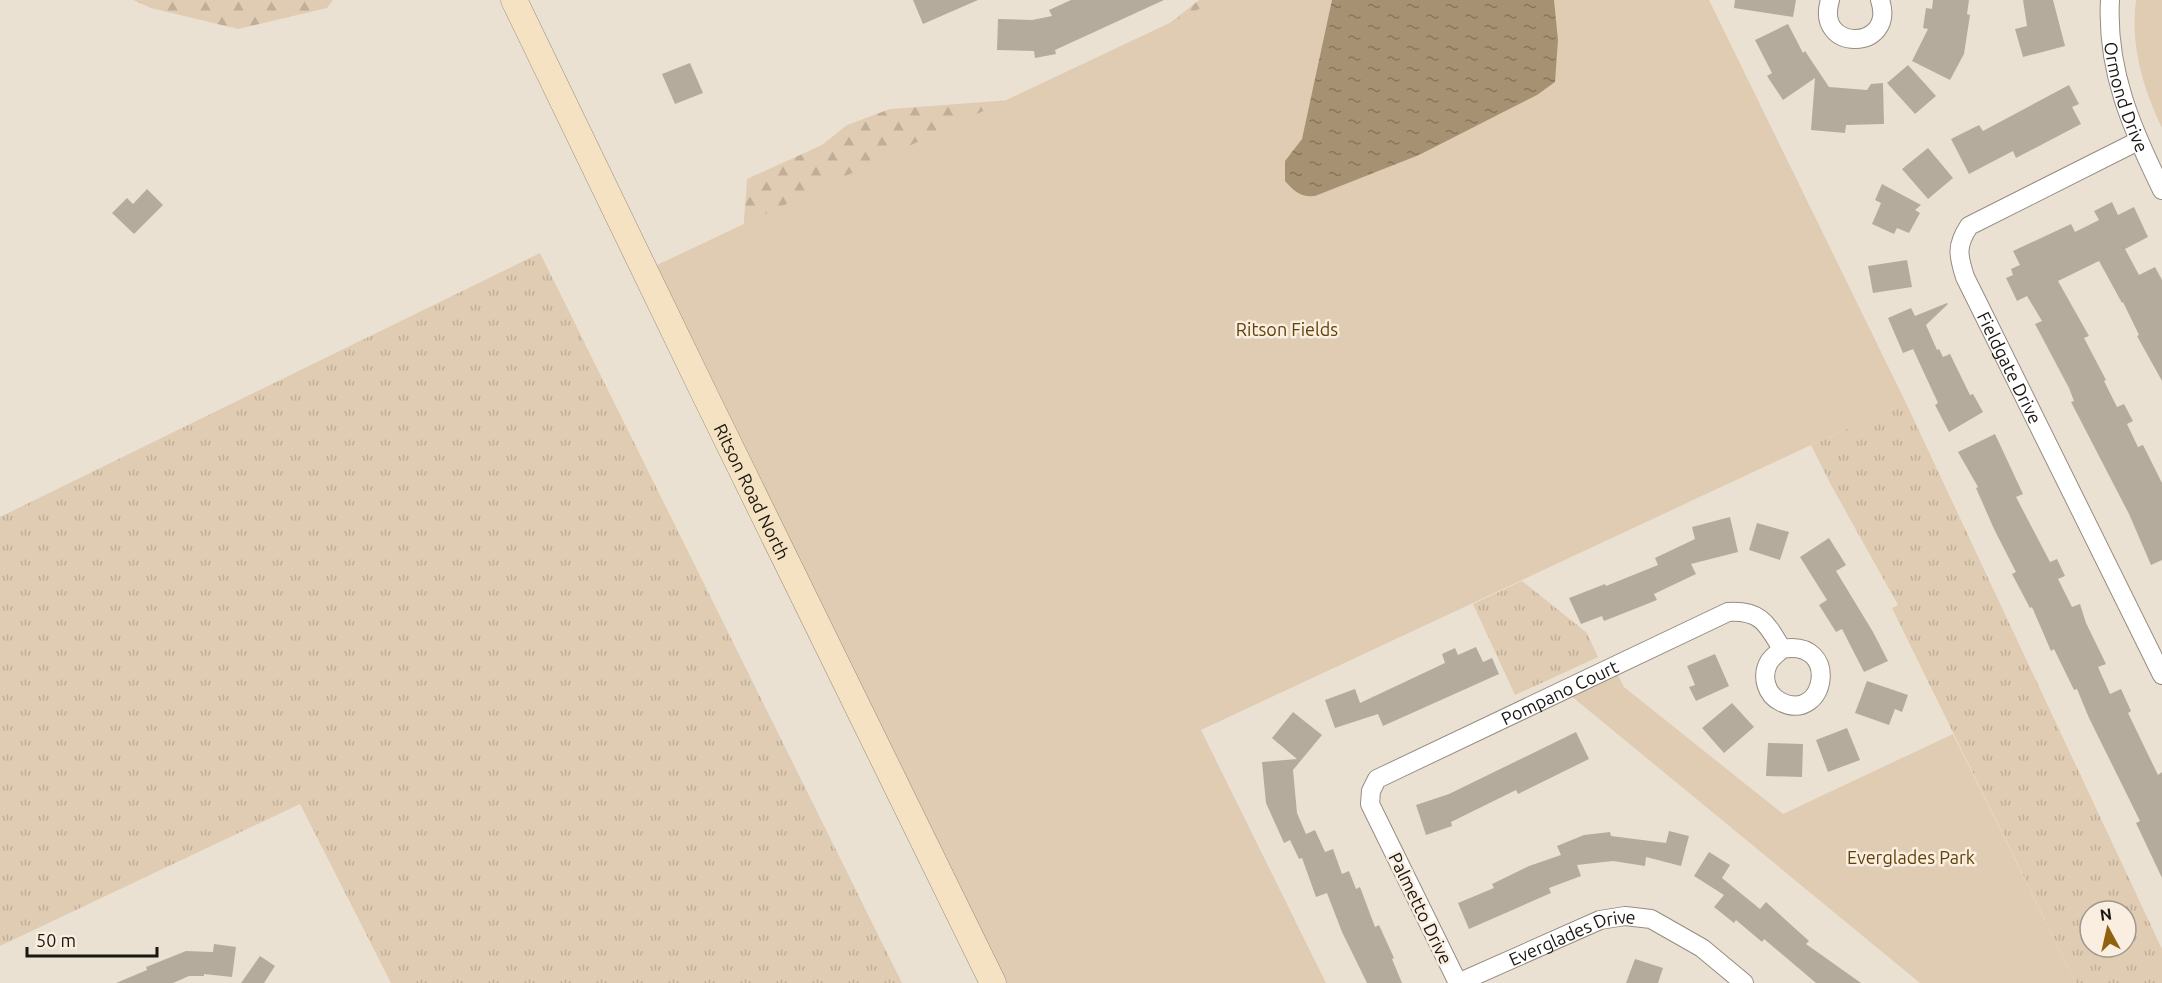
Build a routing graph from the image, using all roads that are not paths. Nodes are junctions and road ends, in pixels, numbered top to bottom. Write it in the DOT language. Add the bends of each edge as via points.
graph roads {
  1 [pos="514,0"];
  2 [pos="1830,0"];
  3 [pos="1880,0"];
  4 [pos="2110,0"];
  5 [pos="2138,141"];
  6 [pos="2162,190"];
  7 [pos="1782,649"];
  8 [pos="2162,675"];
  9 [pos="1384,832"];
  10 [pos="993,983"];
  11 [pos="1458,983"];
  12 [pos="1744,983"];
  1 -- 10 [label="main road, Ritson Road North"];
  2 -- 3 [label="street" via="1827,10 1832,28 1847,39 1857,40 1866,38 1879,26 1883,10"];
  4 -- 5 [label="street, Ormond Drive" via="2115,67"];
  5 -- 6 [label="street, Ormond Drive"];
  5 -- 8 [label="street, Fieldgate Drive" via="1969,226 1960,239 1959,259"];
  7 -- 9 [label="street, Pompano Court" via="1757,615 1728,612 1712,619 1377,779 1370,804"];
  9 -- 11 [label="street, Palmetto Drive"];
  11 -- 12 [label="street, Everglades Drive" via="1600,920 1625,916 1651,919 1702,948"];
}
